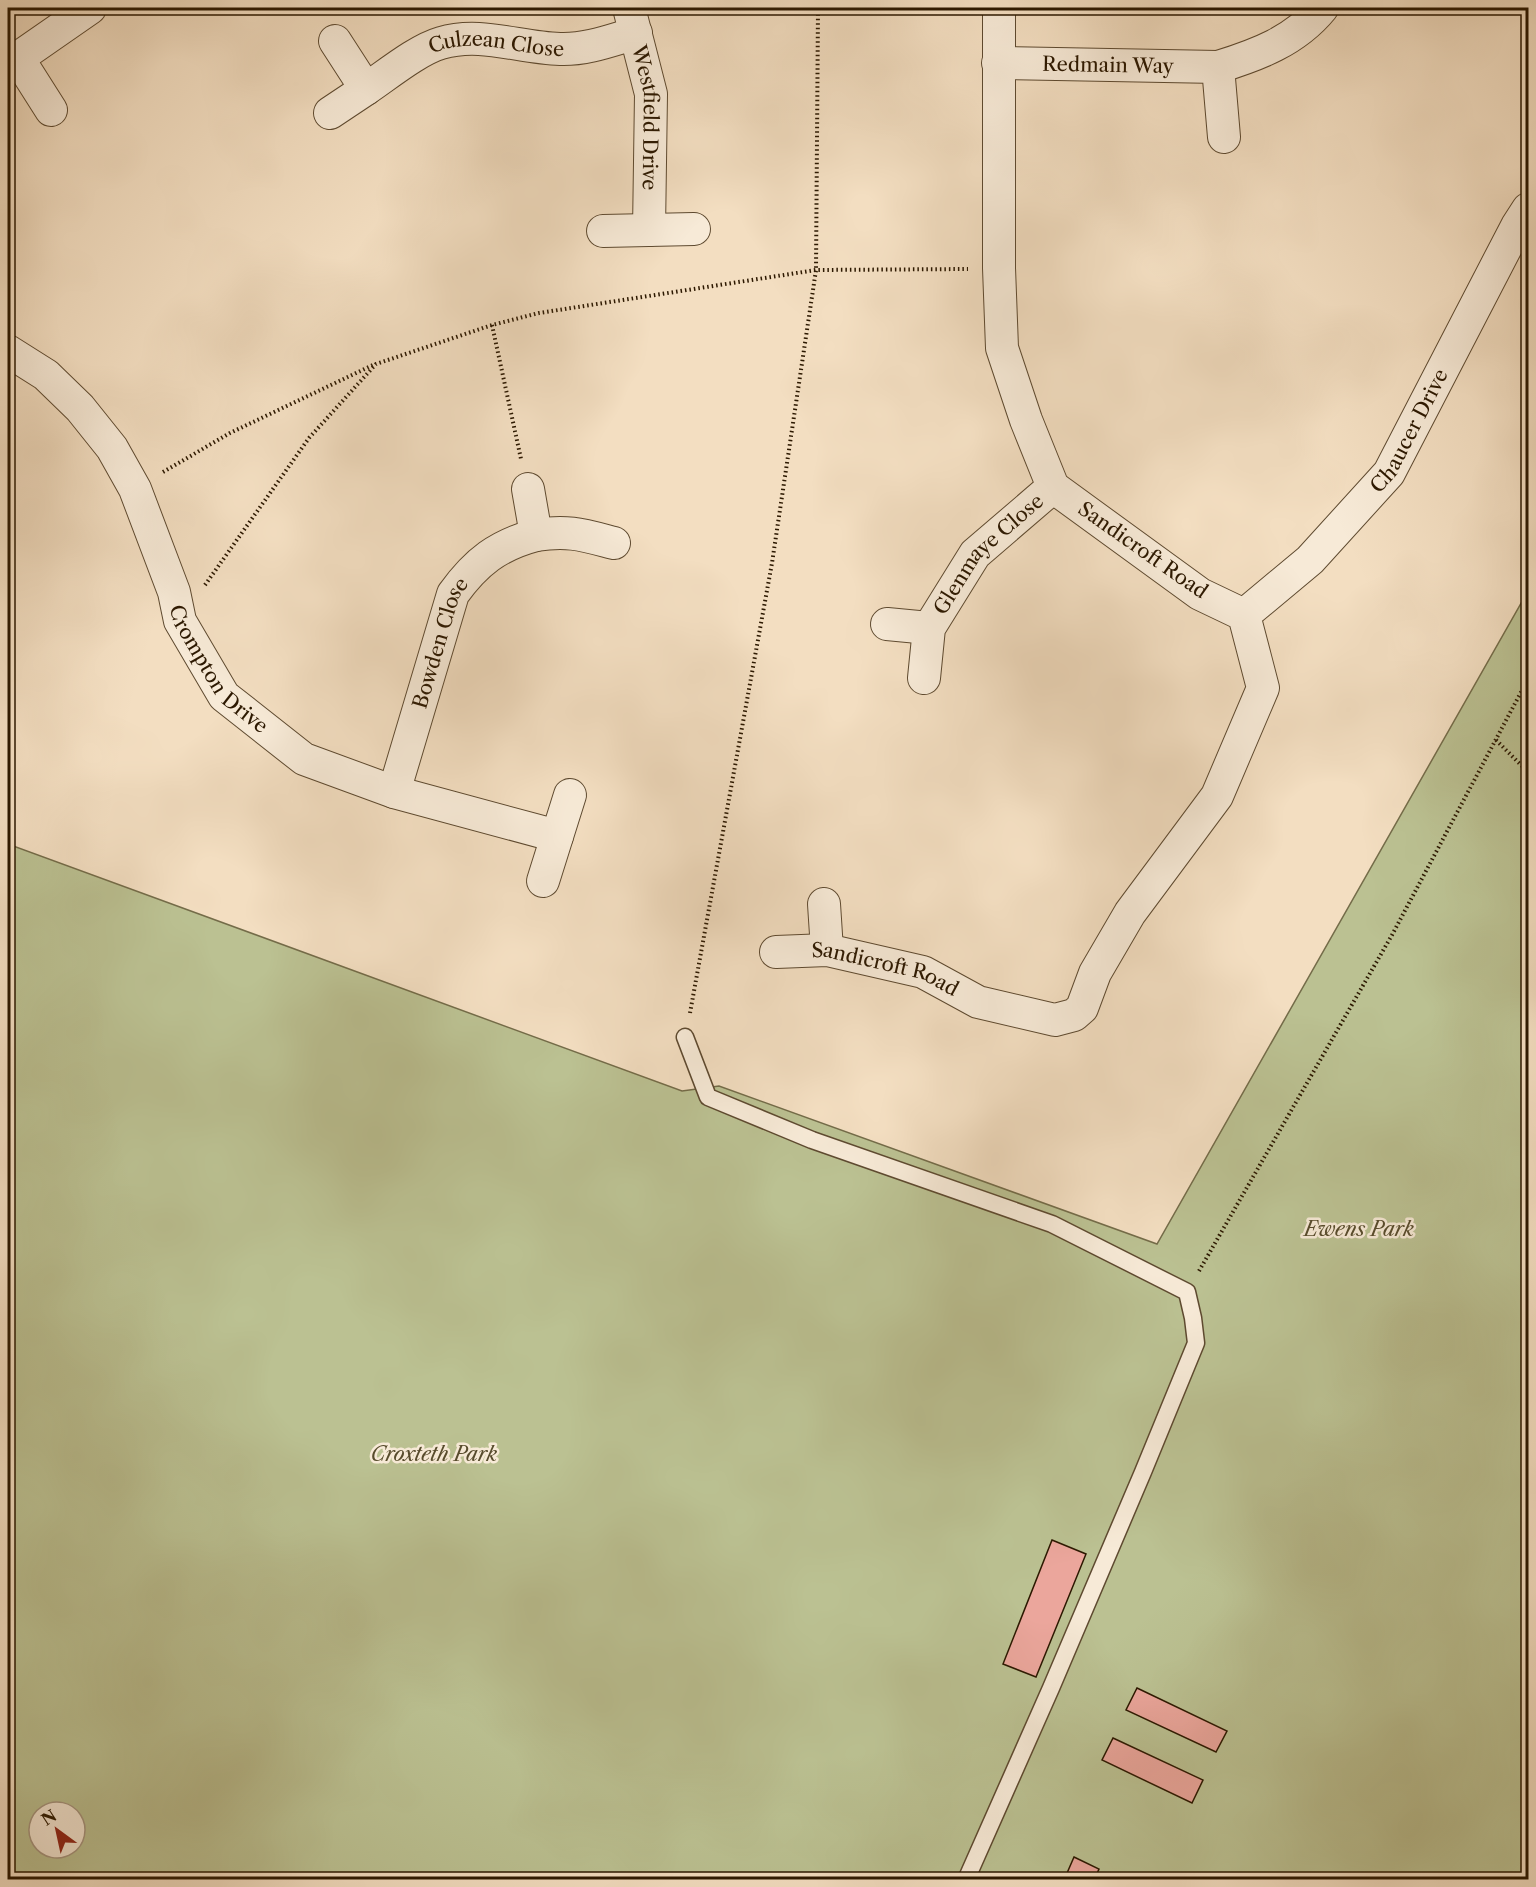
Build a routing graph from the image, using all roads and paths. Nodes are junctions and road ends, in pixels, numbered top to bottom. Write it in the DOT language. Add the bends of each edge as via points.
graph roads {
  1 [pos="90,8"];
  2 [pos="818,8"];
  3 [pos="999,8"];
  4 [pos="1322,8"];
  5 [pos="633,20"];
  6 [pos="335,41"];
  7 [pos="13,62"];
  8 [pos="998,63"];
  9 [pos="1218,67"];
  10 [pos="366,89"];
  11 [pos="51,111"];
  12 [pos="330,113"];
  13 [pos="1224,137"];
  14 [pos="1528,209"];
  15 [pos="694,229"];
  16 [pos="649,230"];
  17 [pos="603,231"];
  18 [pos="999,268"];
  19 [pos="816,270"];
  20 [pos="492,325"];
  21 [pos="8,351"];
  22 [pos="376,364"];
  23 [pos="1053,487"];
  24 [pos="135,489"];
  25 [pos="528,489"];
  26 [pos="536,535"];
  27 [pos="614,543"];
  28 [pos="1244,615"];
  29 [pos="180,621"];
  30 [pos="887,624"];
  31 [pos="929,628"];
  32 [pos="924,678"];
  33 [pos="1528,679"];
  34 [pos="1496,740"];
  35 [pos="1528,772"];
  36 [pos="394,792"];
  37 [pos="570,795"];
  38 [pos="557,836"];
  39 [pos="543,881"];
  40 [pos="824,904"];
  41 [pos="827,950"];
  42 [pos="776,952"];
  43 [pos="685,1037"];
  44 [pos="1187,1292"];
  45 [pos="966,1880"];
  1 -- 7 [label="street"];
  2 -- 19 [label="path"];
  3 -- 8 [label="street"];
  4 -- 9 [label="street, Redmain Way" via="1285,40 1254,56"];
  5 -- 10 [label="street, Culzean Close" via="597,45 559,49 482,38 439,44"];
  5 -- 16 [label="street, Westfield Drive" via="651,94"];
  6 -- 10 [label="street"];
  7 -- 11 [label="street"];
  8 -- 9 [label="street, Redmain Way"];
  8 -- 18 [label="street"];
  9 -- 13 [label="street"];
  10 -- 12 [label="street, Culzean Close"];
  14 -- 28 [label="street, Chaucer Drive" via="1389,473 1310,560"];
  15 -- 16 [label="street"];
  16 -- 17 [label="street"];
  18 -- 19 [label="path"];
  18 -- 23 [label="street" via="1002,348"];
  19 -- 20 [label="path" via="539,313"];
  19 -- 43 [label="path" via="772,563"];
  20 -- 22 [label="path"];
  20 -- 25 [label="path"];
  21 -- 24 [label="street, Crompton Drive" via="46,375 80,408 112,448"];
  22 -- 24 [label="path" via="230,434"];
  22 -- 29 [label="path" via="309,438"];
  23 -- 28 [label="street, Sandicroft Road" via="1200,594"];
  23 -- 31 [label="street, Glenmaye Close" via="975,554"];
  24 -- 29 [label="street, Crompton Drive" via="174,592"];
  25 -- 26 [label="street"];
  26 -- 27 [label="street, Bowden Close" via="573,532"];
  26 -- 36 [label="street, Bowden Close" via="515,540 496,551 467,574 453,594"];
  28 -- 41 [label="street, Sandicroft Road" via="1263,688 1217,796 1130,913 1095,973 1082,1008 1074,1015 1054,1020 978,1002 923,972"];
  29 -- 36 [label="street, Crompton Drive" via="224,696 304,759"];
  30 -- 31 [label="street, Glenmaye Close"];
  31 -- 32 [label="street, Glenmaye Close"];
  33 -- 34 [label="path"];
  34 -- 35 [label="path"];
  34 -- 44 [label="path" via="1392,936"];
  36 -- 38 [label="street, Crompton Drive"];
  37 -- 38 [label="street"];
  38 -- 39 [label="street"];
  40 -- 41 [label="street"];
  41 -- 42 [label="street, Sandicroft Road"];
  43 -- 44 [label="lane" via="708,1097 812,1140 1052,1224"];
  44 -- 45 [label="lane" via="1196,1343"];
}
